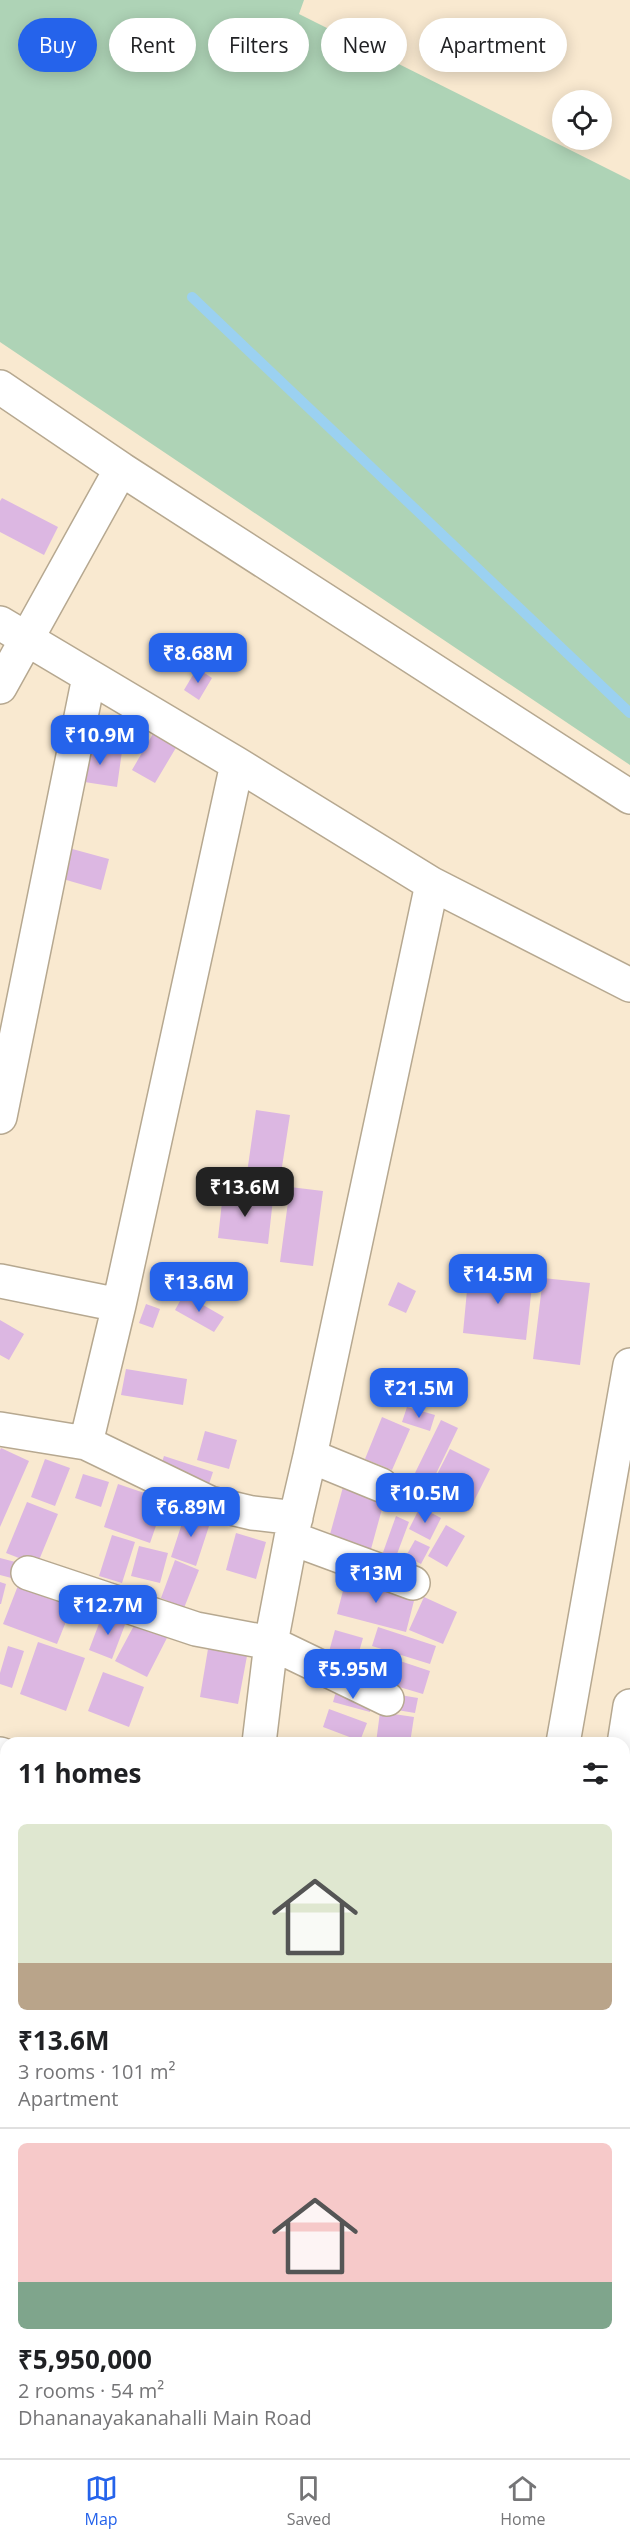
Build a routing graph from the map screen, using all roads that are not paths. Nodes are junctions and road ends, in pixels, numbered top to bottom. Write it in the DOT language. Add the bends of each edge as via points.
graph roads {
  1 [pos="0,387"];
  2 [pos="121,469"];
  3 [pos="0,623"];
  4 [pos="27,641"];
  5 [pos="89,677"];
  6 [pos="0,687"];
  7 [pos="237,764"];
  8 [pos="630,797"];
  9 [pos="432,884"];
  10 [pos="630,985"];
  11 [pos="1,1106"];
  12 [pos="0,1281"];
  13 [pos="119,1305"];
  14 [pos="630,1365"];
  15 [pos="0,1429"];
  16 [pos="86,1443"];
  17 [pos="310,1456"];
  18 [pos="381,1485"];
  19 [pos="293,1528"];
  20 [pos="28,1573"];
  21 [pos="413,1582"];
  22 [pos="271,1643"];
  23 [pos="387,1699"];
  24 [pos="630,1706"];
  25 [pos="260,1737"];
  26 [pos="564,1737"];
  27 [pos="625,1737"];
  1 -- 2 [label="street"];
  2 -- 4 [label="street"];
  2 -- 8 [label="street"];
  3 -- 4 [label="street"];
  4 -- 5 [label="street"];
  4 -- 6 [label="street"];
  5 -- 7 [label="street"];
  5 -- 11 [label="street"];
  7 -- 9 [label="street"];
  7 -- 13 [label="street"];
  9 -- 10 [label="street"];
  9 -- 17 [label="street"];
  12 -- 13 [label="street"];
  13 -- 16 [label="street"];
  14 -- 26 [label="street"];
  15 -- 16 [label="street"];
  16 -- 19 [label="street" via="210,1503"];
  17 -- 18 [label="street"];
  17 -- 19 [label="street"];
  19 -- 21 [label="street"];
  19 -- 22 [label="street"];
  20 -- 22 [label="street" via="188,1627"];
  22 -- 23 [label="street"];
  22 -- 25 [label="street"];
  24 -- 27 [label="street"];
}
